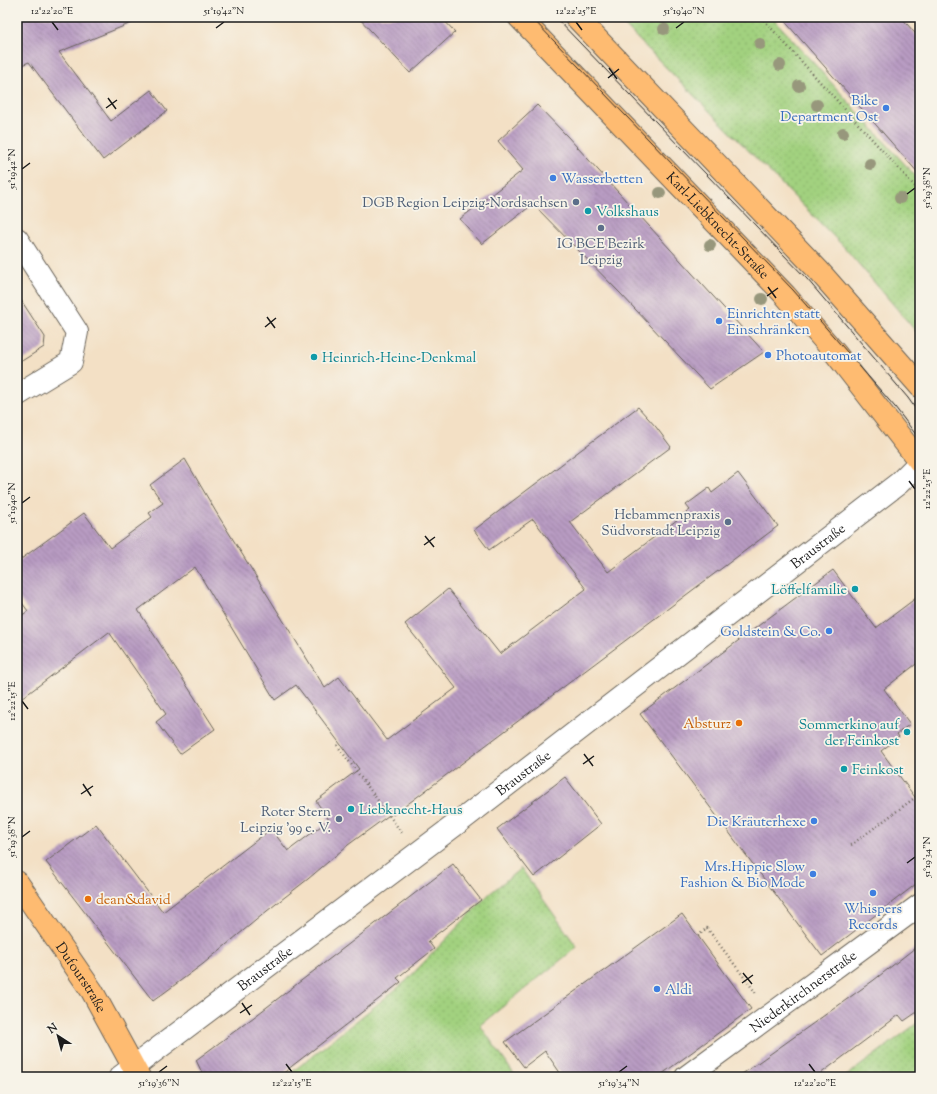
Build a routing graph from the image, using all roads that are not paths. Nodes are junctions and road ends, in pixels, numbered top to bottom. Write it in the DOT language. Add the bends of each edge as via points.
graph roads {
  1 [pos="518,17"];
  2 [pos="576,17"];
  3 [pos="17,239"];
  4 [pos="920,386"];
  5 [pos="17,395"];
  6 [pos="920,462"];
  7 [pos="17,882"];
  8 [pos="920,905"];
  9 [pos="131,1074"];
  10 [pos="686,1077"];
  1 -- 6 [label="main road, Karl-Liebknecht-Straße" via="785,295 836,354"];
  2 -- 4 [label="main road" via="818,270"];
  3 -- 5 [label="street" via="77,332 71,362"];
  6 -- 9 [label="street, Braustraße" via="899,483"];
  7 -- 9 [label="main road, Dufourstraße" via="92,991"];
  8 -- 10 [label="street, Niederkirchnerstraße"];
}
